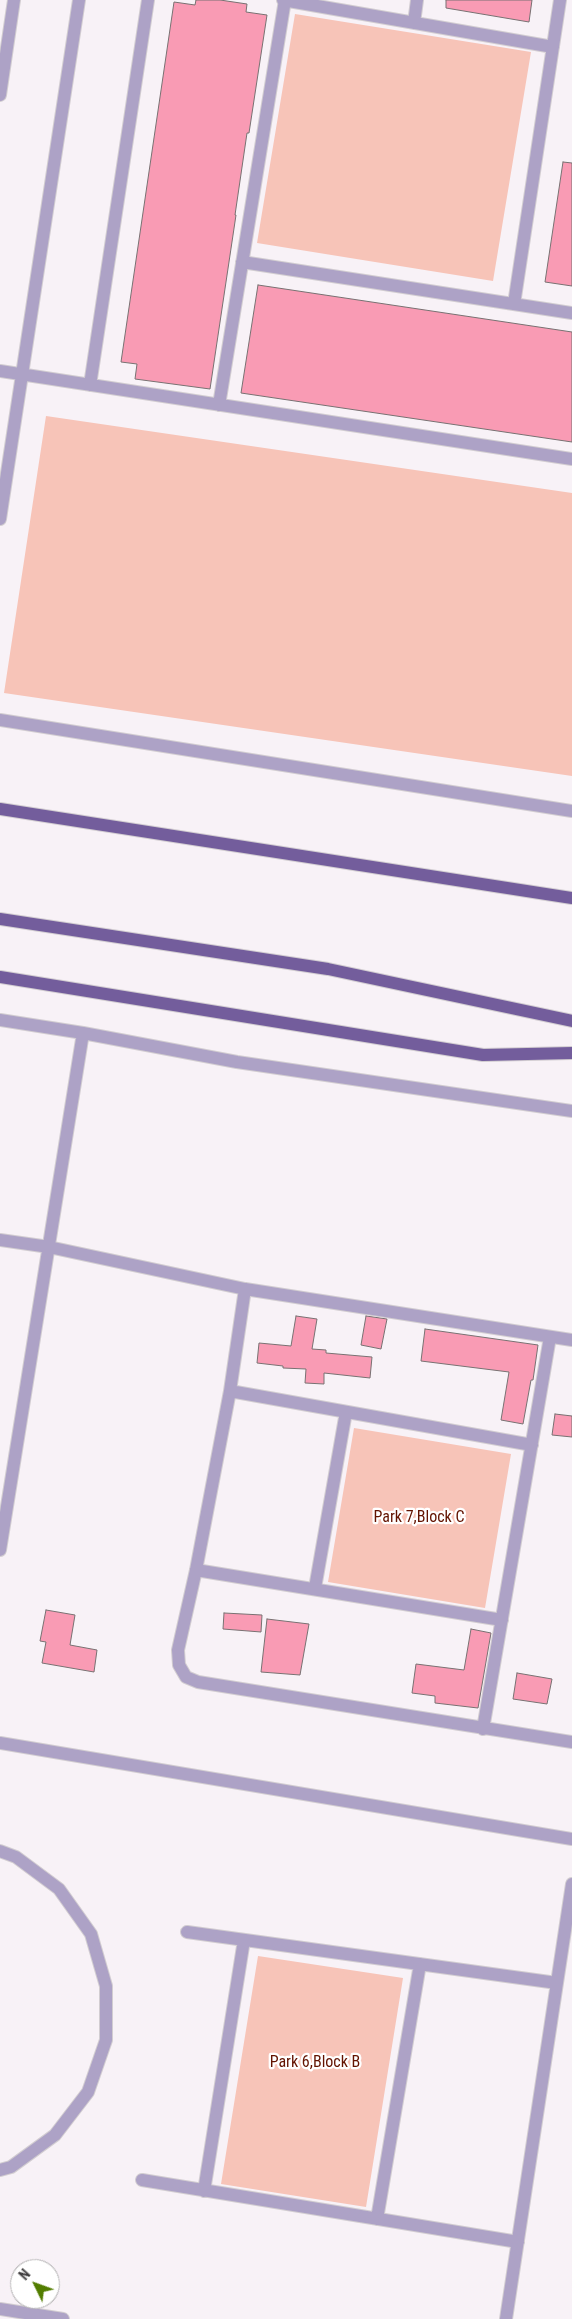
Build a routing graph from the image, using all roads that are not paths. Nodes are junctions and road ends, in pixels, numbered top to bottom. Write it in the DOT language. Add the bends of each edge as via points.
graph roads {
  1 [pos="14,0"];
  2 [pos="79,0"];
  3 [pos="148,0"];
  4 [pos="284,0"];
  5 [pos="417,0"];
  6 [pos="560,0"];
  7 [pos="414,23"];
  8 [pos="553,48"];
  9 [pos="0,95"];
  10 [pos="242,262"];
  11 [pos="514,304"];
  12 [pos="572,312"];
  13 [pos="0,372"];
  14 [pos="22,375"];
  15 [pos="90,385"];
  16 [pos="219,405"];
  17 [pos="572,459"];
  18 [pos="0,519"];
  19 [pos="0,720"];
  20 [pos="0,809"];
  21 [pos="572,811"];
  22 [pos="572,898"];
  23 [pos="0,918"];
  24 [pos="0,977"];
  25 [pos="0,1020"];
  26 [pos="572,1021"];
  27 [pos="82,1033"];
  28 [pos="572,1053"];
  29 [pos="572,1111"];
  30 [pos="0,1240"];
  31 [pos="49,1247"];
  32 [pos="245,1289"];
  33 [pos="550,1337"];
  34 [pos="572,1340"];
  35 [pos="230,1391"];
  36 [pos="346,1412"];
  37 [pos="532,1445"];
  38 [pos="0,1550"];
  39 [pos="196,1570"];
  40 [pos="315,1588"];
  41 [pos="502,1620"];
  42 [pos="483,1729"];
  43 [pos="572,1742"];
  44 [pos="0,1743"];
  45 [pos="572,1839"];
  46 [pos="0,1851"];
  47 [pos="572,1884"];
  48 [pos="186,1932"];
  49 [pos="244,1940"];
  50 [pos="420,1964"];
  51 [pos="557,1983"];
  52 [pos="0,2170"];
  53 [pos="142,2180"];
  54 [pos="204,2190"];
  55 [pos="377,2219"];
  56 [pos="518,2242"];
  57 [pos="0,2309"];
  58 [pos="63,2319"];
  59 [pos="506,2319"];
  1 -- 9 [label="street"];
  2 -- 14 [label="street"];
  3 -- 15 [label="street"];
  4 -- 7 [label="street"];
  4 -- 10 [label="street"];
  5 -- 7 [label="street"];
  6 -- 8 [label="street"];
  7 -- 8 [label="street"];
  8 -- 11 [label="street"];
  10 -- 11 [label="street"];
  10 -- 16 [label="street"];
  11 -- 12 [label="street"];
  13 -- 14 [label="street"];
  14 -- 15 [label="street"];
  14 -- 18 [label="street"];
  15 -- 16 [label="street"];
  16 -- 17 [label="street"];
  19 -- 21 [label="street"];
  20 -- 22 [label="main road"];
  23 -- 26 [label="main road" via="328,969"];
  24 -- 28 [label="main road" via="483,1054"];
  25 -- 27 [label="street"];
  27 -- 29 [label="street" via="237,1062"];
  27 -- 31 [label="street"];
  30 -- 31 [label="street"];
  31 -- 32 [label="street"];
  31 -- 38 [label="street"];
  32 -- 33 [label="street"];
  32 -- 35 [label="street"];
  33 -- 34 [label="street"];
  33 -- 37 [label="street"];
  35 -- 36 [label="street"];
  35 -- 39 [label="street"];
  36 -- 37 [label="street"];
  36 -- 40 [label="street"];
  37 -- 41 [label="street"];
  39 -- 40 [label="street"];
  39 -- 42 [label="street" via="178,1650 178,1665 186,1677 198,1682"];
  40 -- 41 [label="street"];
  41 -- 42 [label="street"];
  42 -- 43 [label="street"];
  44 -- 45 [label="street"];
  46 -- 52 [label="street" via="16,1857 59,1889 91,1934 106,1986 106,2040 88,2092 55,2136 11,2167"];
  47 -- 51 [label="street"];
  48 -- 49 [label="street"];
  49 -- 50 [label="street"];
  49 -- 54 [label="street"];
  50 -- 51 [label="street"];
  50 -- 55 [label="street"];
  51 -- 56 [label="street"];
  53 -- 54 [label="street"];
  54 -- 55 [label="street"];
  55 -- 56 [label="street"];
  56 -- 59 [label="street"];
  57 -- 58 [label="street"];
}
